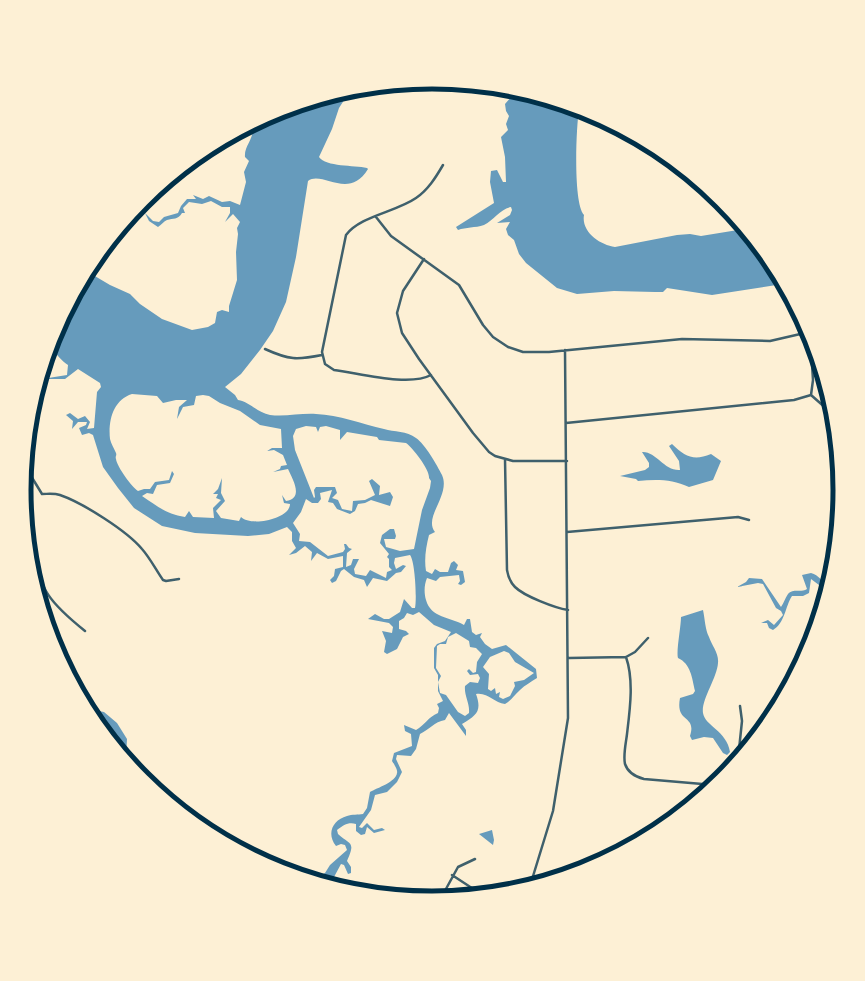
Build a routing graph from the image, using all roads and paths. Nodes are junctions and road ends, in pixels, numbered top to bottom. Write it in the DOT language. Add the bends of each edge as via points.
graph roads {
  1 [pos="443,165"];
  2 [pos="376,217"];
  3 [pos="424,259"];
  4 [pos="802,334"];
  5 [pos="265,348"];
  6 [pos="565,350"];
  7 [pos="322,355"];
  8 [pos="811,356"];
  9 [pos="431,375"];
  10 [pos="811,395"];
  11 [pos="825,407"];
  12 [pos="566,423"];
  13 [pos="505,459"];
  14 [pos="567,461"];
  15 [pos="31,477"];
  16 [pos="749,520"];
  17 [pos="567,532"];
  18 [pos="179,579"];
  19 [pos="44,588"];
  20 [pos="568,610"];
  21 [pos="86,631"];
  22 [pos="648,638"];
  23 [pos="626,656"];
  24 [pos="569,658"];
  25 [pos="740,706"];
  26 [pos="739,749"];
  27 [pos="705,784"];
  28 [pos="475,859"];
  29 [pos="452,875"];
  30 [pos="532,879"];
  31 [pos="475,890"];
  32 [pos="443,892"];
  1 -- 2 [label="street" via="428,188 417,198"];
  2 -- 3 [label="street" via="391,236"];
  2 -- 7 [label="street" via="354,227 344,240"];
  3 -- 6 [label="street" via="459,285 483,325 501,343 527,353"];
  3 -- 9 [label="street" via="400,298 398,319 402,333"];
  4 -- 6 [label="street" via="770,341 682,338"];
  5 -- 7 [label="street" via="283,358 304,359"];
  6 -- 12 [label="street"];
  7 -- 9 [label="street" via="325,364 334,370 409,381"];
  8 -- 10 [label="street" via="813,380"];
  9 -- 13 [label="street" via="484,447"];
  10 -- 11 [label="street"];
  10 -- 12 [label="street" via="794,400"];
  12 -- 14 [label="street"];
  13 -- 14 [label="street" via="520,462"];
  13 -- 20 [label="street" via="508,575 519,590 555,607"];
  14 -- 17 [label="street"];
  15 -- 18 [label="street" via="42,494 64,497 100,516 136,542 162,580"];
  16 -- 17 [label="street" via="738,517"];
  17 -- 20 [label="street"];
  19 -- 21 [label="street" via="57,606"];
  20 -- 24 [label="street"];
  22 -- 23 [label="street" via="635,652"];
  23 -- 24 [label="street"];
  23 -- 27 [label="street" via="630,670 630,698 624,759 629,772 644,779"];
  24 -- 30 [label="street" via="567,727 557,793"];
  25 -- 26 [label="street" via="742,722"];
  28 -- 29 [label="street" via="458,867"];
  29 -- 31 [label="street"];
  29 -- 32 [label="street"];
}
